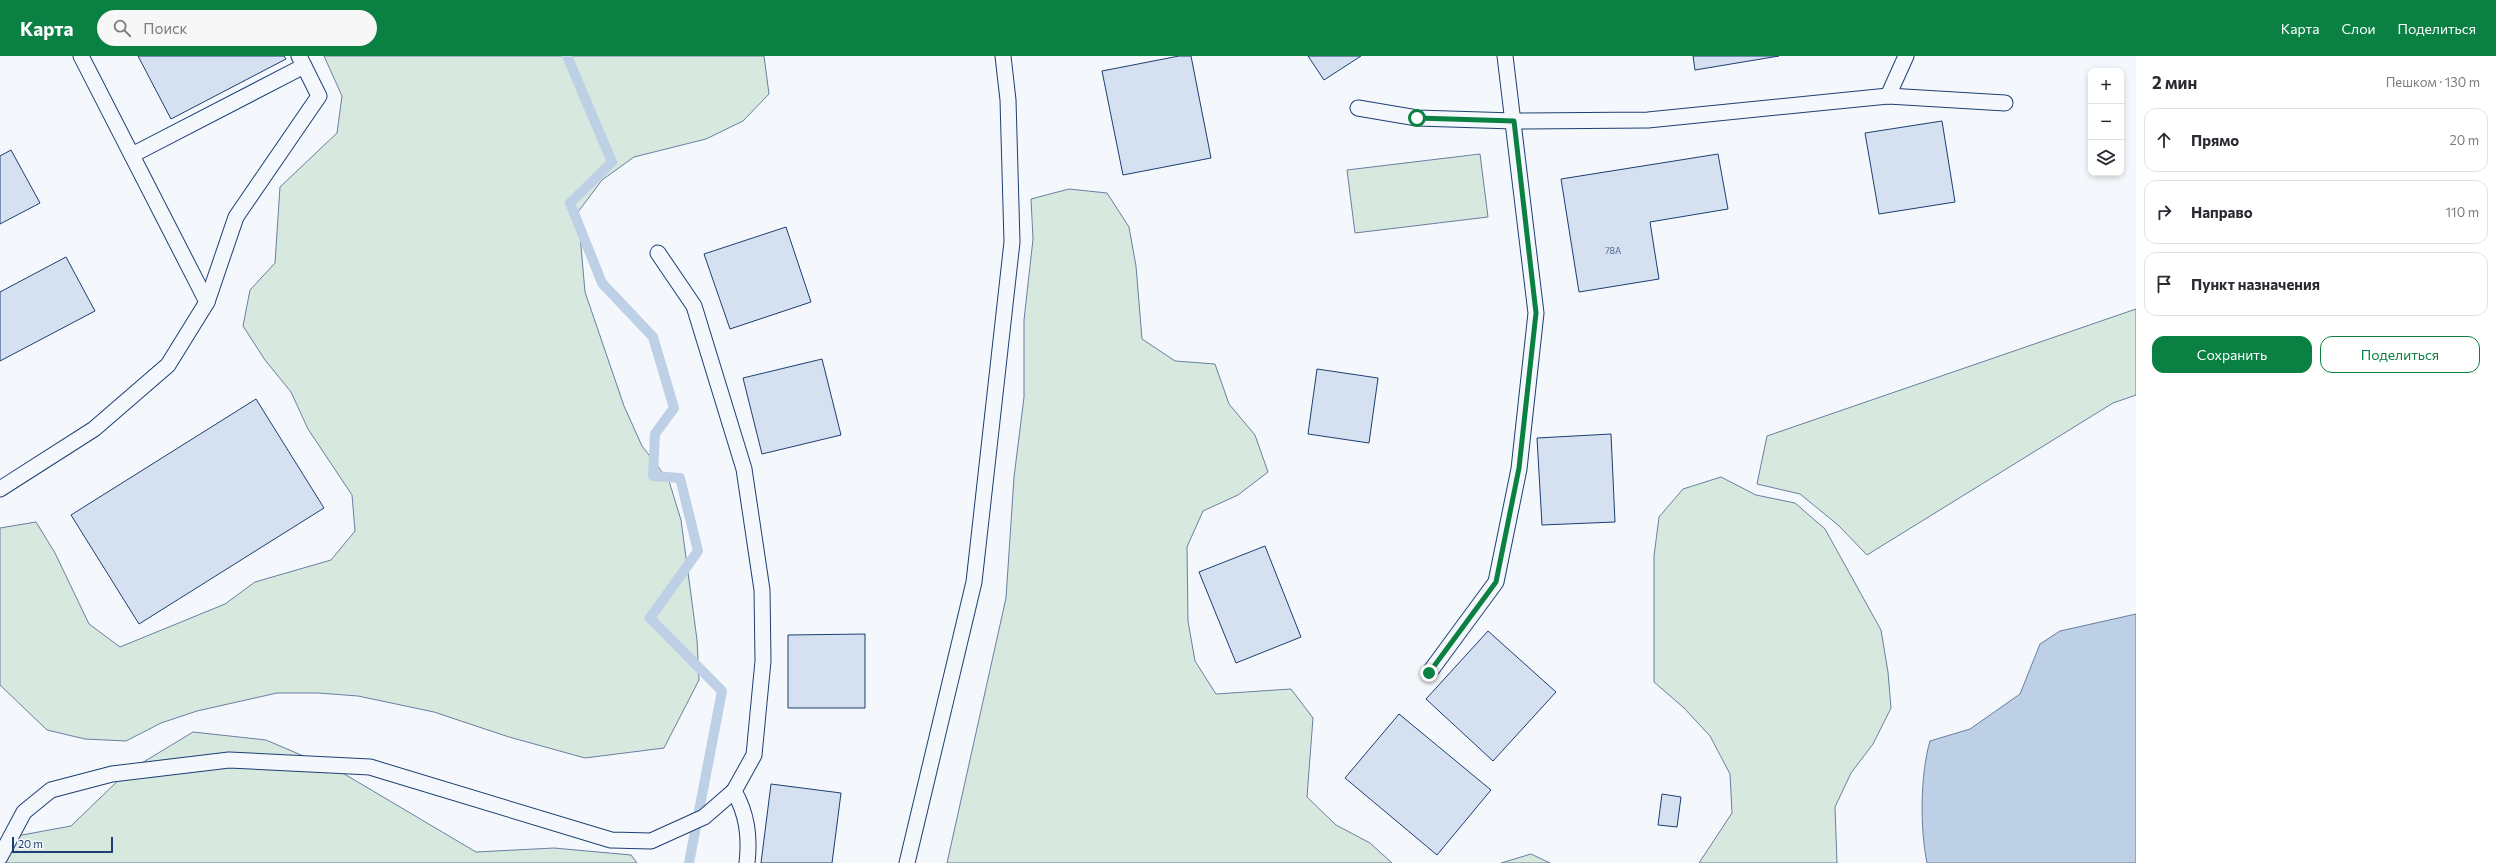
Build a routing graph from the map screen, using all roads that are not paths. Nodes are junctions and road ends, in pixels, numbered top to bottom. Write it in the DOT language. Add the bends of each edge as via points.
graph roads {
  1 [pos="81,56"];
  2 [pos="1003,56"];
  3 [pos="1505,56"];
  4 [pos="1906,56"];
  5 [pos="302,61"];
  6 [pos="1888,96"];
  7 [pos="2004,103"];
  8 [pos="1358,108"];
  9 [pos="1514,121"];
  10 [pos="132,155"];
  11 [pos="658,253"];
  12 [pos="207,302"];
  13 [pos="0,488"];
  14 [pos="1429,673"];
  15 [pos="734,791"];
  16 [pos="0,857"];
  17 [pos="747,863"];
  18 [pos="907,863"];
  1 -- 10 [label="lane"];
  2 -- 18 [label="lane" via="1008,100 1012,242 974,582"];
  3 -- 9 [label="lane"];
  4 -- 6 [label="lane"];
  5 -- 10 [label="lane"];
  5 -- 12 [label="lane" via="319,96 236,217"];
  6 -- 7 [label="lane"];
  6 -- 9 [label="lane" via="1648,120"];
  8 -- 9 [label="lane" via="1417,118"];
  9 -- 14 [label="lane" via="1536,313 1519,468 1496,582"];
  10 -- 12 [label="lane"];
  11 -- 15 [label="lane" via="694,306 699,321 744,469 762,590 764,661 754,755"];
  12 -- 13 [label="lane" via="168,366 94,429"];
  15 -- 16 [label="lane" via="704,817 651,841 611,840 370,767 229,760 112,774 52,790 24,812"];
  15 -- 17 [label="lane" via="744,808 750,840"];
}
